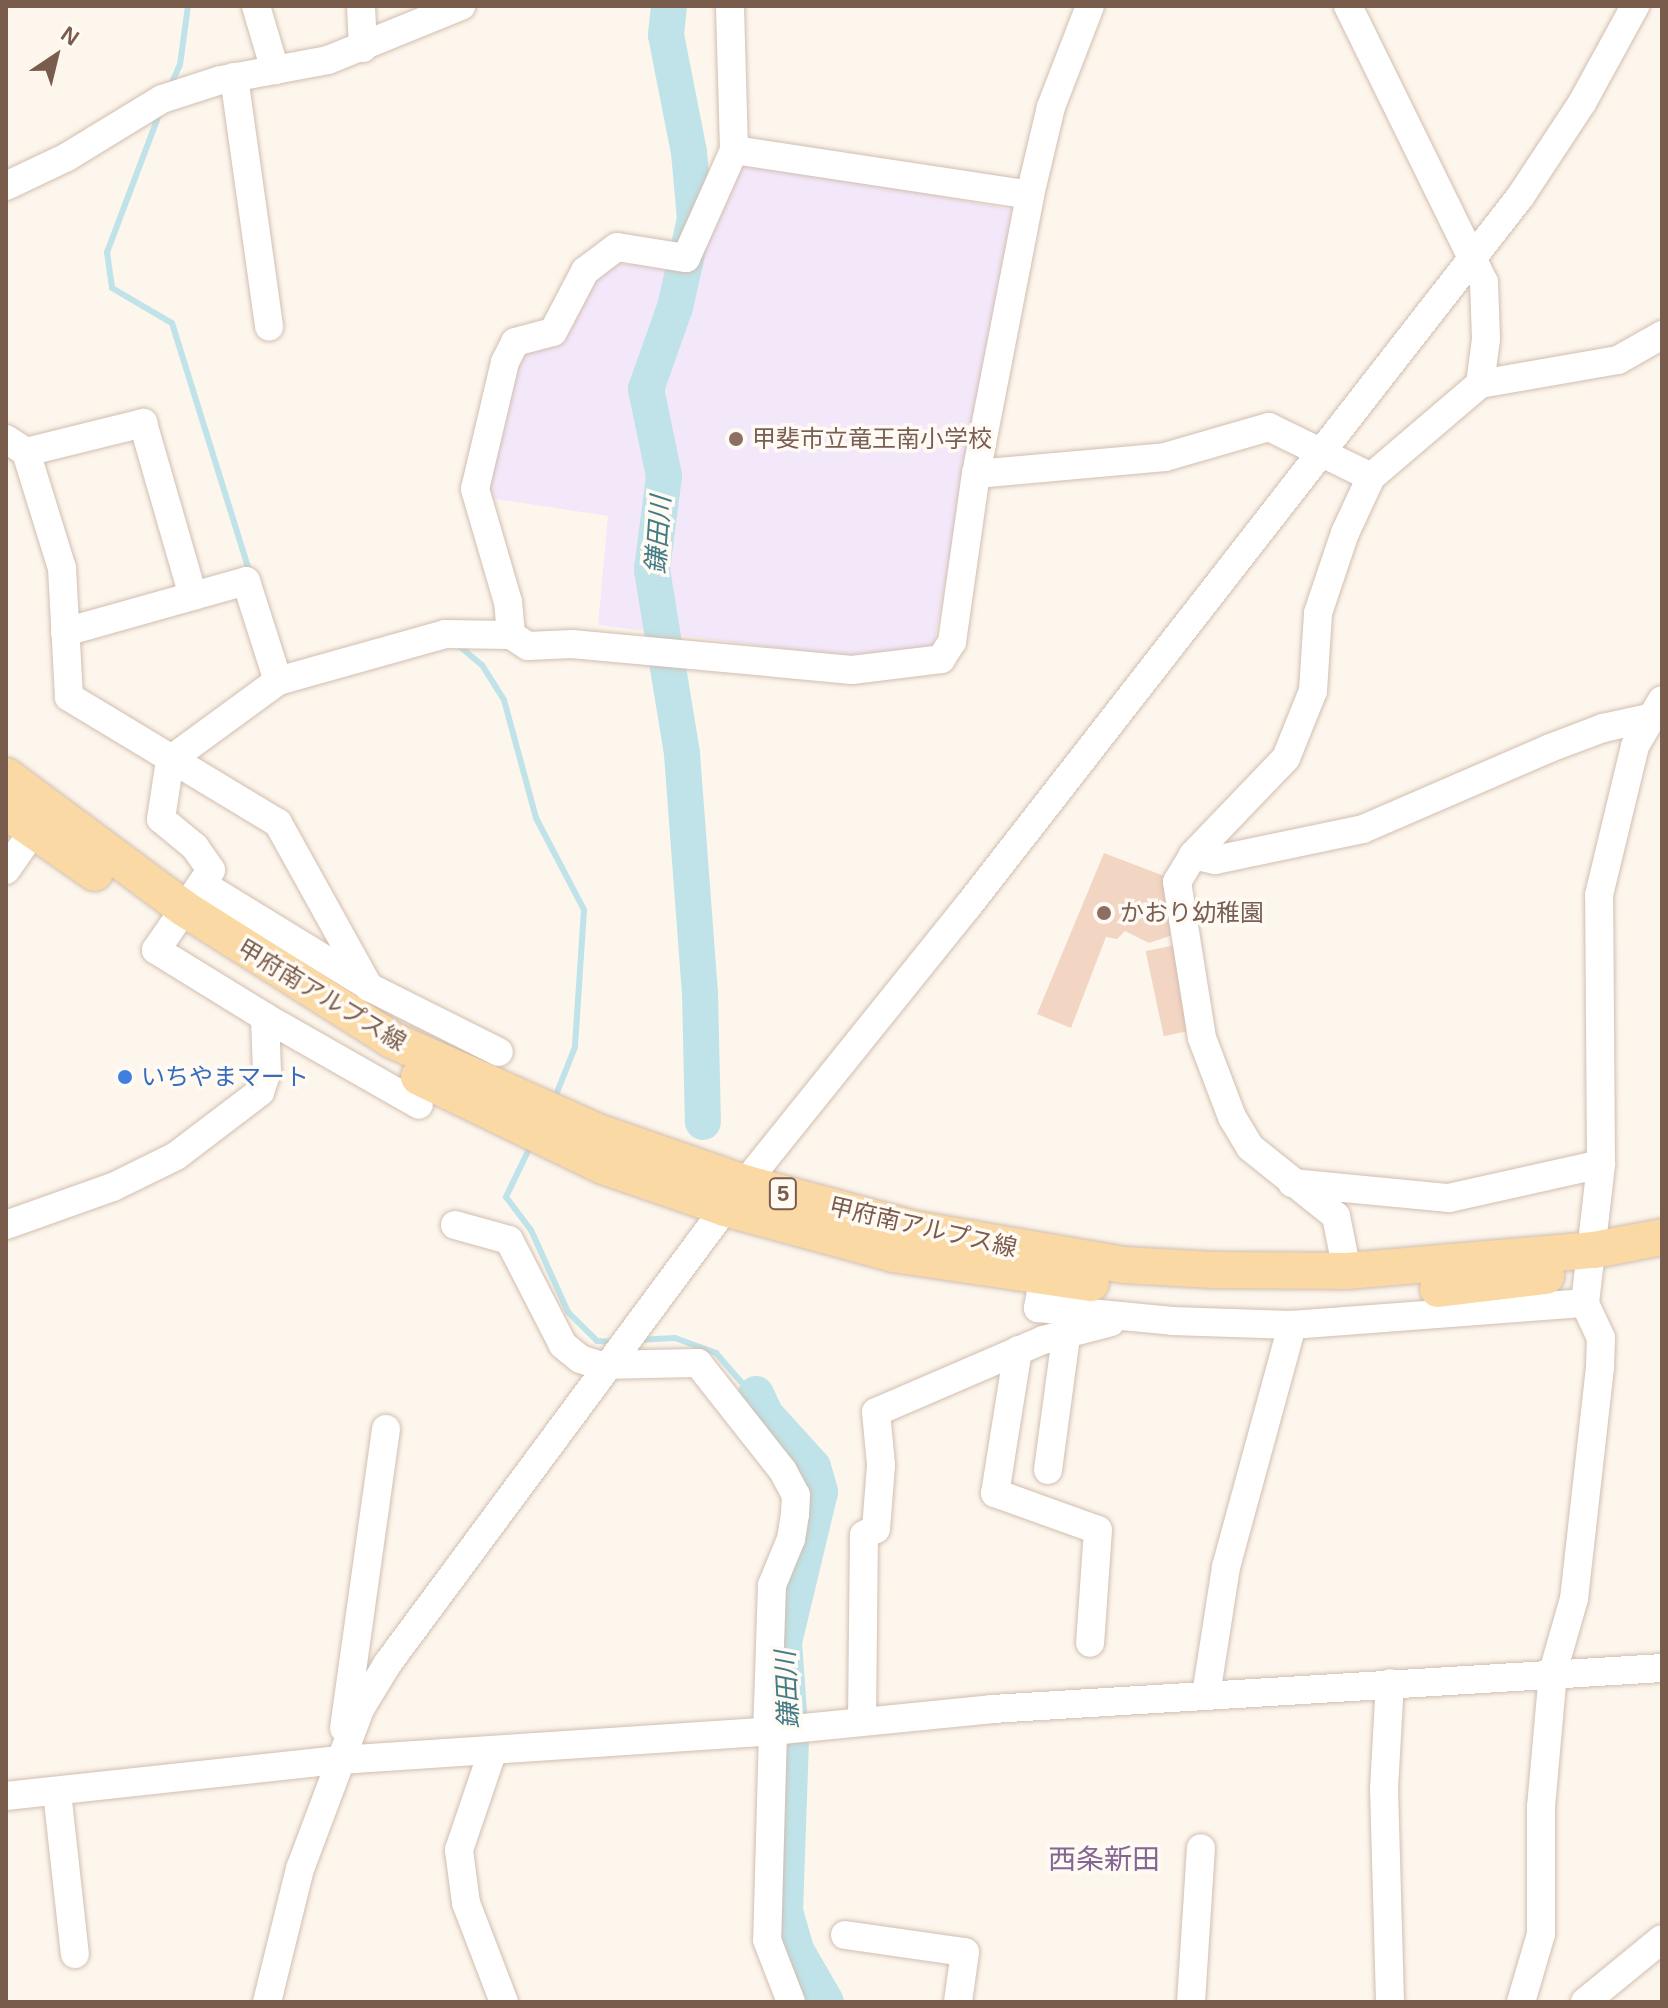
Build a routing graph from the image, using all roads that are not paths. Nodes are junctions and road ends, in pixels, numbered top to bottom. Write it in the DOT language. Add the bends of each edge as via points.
graph roads {
  1 [pos="256,6"];
  2 [pos="361,6"];
  3 [pos="461,6"];
  4 [pos="730,6"];
  5 [pos="1090,6"];
  6 [pos="1348,6"];
  7 [pos="1635,6"];
  8 [pos="426,13"];
  9 [pos="363,48"];
  10 [pos="275,70"];
  11 [pos="234,77"];
  12 [pos="734,150"];
  13 [pos="6,186"];
  14 [pos="1030,195"];
  15 [pos="1473,256"];
  16 [pos="269,327"];
  17 [pos="1662,335"];
  18 [pos="1480,384"];
  19 [pos="16,446"];
  20 [pos="1320,453"];
  21 [pos="976,474"];
  22 [pos="1371,477"];
  23 [pos="193,596"];
  24 [pos="65,632"];
  25 [pos="511,635"];
  26 [pos="278,681"];
  27 [pos="1655,709"];
  28 [pos="170,760"];
  29 [pos="6,776"];
  30 [pos="20,821"];
  31 [pos="1193,855"];
  32 [pos="6,870"];
  33 [pos="187,907"];
  34 [pos="369,987"];
  35 [pos="265,1017"];
  36 [pos="499,1052"];
  37 [pos="419,1105"];
  38 [pos="1601,1164"];
  39 [pos="1292,1183"];
  40 [pos="736,1196"];
  41 [pos="6,1225"];
  42 [pos="455,1225"];
  43 [pos="1662,1237"];
  44 [pos="1662,1257"];
  45 [pos="1593,1259"];
  46 [pos="1045,1266"];
  47 [pos="1347,1271"];
  48 [pos="1585,1303"];
  49 [pos="1132,1318"];
  50 [pos="1292,1325"];
  51 [pos="1066,1336"];
  52 [pos="1018,1350"];
  53 [pos="613,1360"];
  54 [pos="386,1429"];
  55 [pos="1048,1470"];
  56 [pos="1090,1643"];
  57 [pos="1662,1668"];
  58 [pos="1553,1672"];
  59 [pos="1390,1683"];
  60 [pos="1206,1695"];
  61 [pos="862,1721"];
  62 [pos="771,1731"];
  63 [pos="493,1750"];
  64 [pos="339,1760"];
  65 [pos="57,1792"];
  66 [pos="6,1796"];
  67 [pos="1201,1848"];
  68 [pos="845,1935"];
  69 [pos="1662,1939"];
  70 [pos="75,1954"];
  71 [pos="1392,2000"];
  72 [pos="1591,2000"];
  73 [pos="1522,2001"];
  74 [pos="267,2002"];
  75 [pos="504,2002"];
  76 [pos="791,2002"];
  77 [pos="958,2002"];
  78 [pos="1191,2002"];
  1 -- 10 [label="street"];
  2 -- 9 [label="street"];
  3 -- 8 [label="street"];
  4 -- 12 [label="street"];
  5 -- 14 [label="street" via="1051,107"];
  6 -- 15 [label="street"];
  7 -- 15 [label="street" via="1549,154"];
  8 -- 9 [label="street"];
  9 -- 10 [label="street"];
  10 -- 11 [label="street"];
  11 -- 13 [label="street" via="162,99 67,157"];
  11 -- 16 [label="street"];
  12 -- 14 [label="street"];
  12 -- 25 [label="street" via="686,258 617,247 585,271 553,332 515,342 505,362 475,489 508,602"];
  14 -- 21 [label="street"];
  15 -- 18 [label="street" via="1484,282 1486,339"];
  15 -- 20 [label="street"];
  17 -- 18 [label="street" via="1618,360"];
  18 -- 22 [label="street"];
  19 -- 23 [label="street" via="143,423"];
  19 -- 24 [label="street" via="62,568"];
  20 -- 21 [label="street" via="1269,427 1165,457"];
  20 -- 22 [label="street"];
  20 -- 40 [label="street"];
  21 -- 25 [label="street" via="952,642 941,659 852,670 572,644 528,646"];
  22 -- 31 [label="street" via="1318,613 1313,691 1286,758"];
  23 -- 24 [label="street"];
  23 -- 26 [label="street" via="246,581"];
  24 -- 28 [label="street" via="69,697"];
  25 -- 26 [label="street" via="445,634"];
  26 -- 28 [label="street"];
  27 -- 31 [label="street" via="1363,829 1215,860"];
  27 -- 38 [label="street" via="1635,746 1599,895"];
  28 -- 33 [label="street" via="161,819 206,859 211,870"];
  28 -- 34 [label="street" via="278,823"];
  29 -- 33 [label="main road, 甲府南アルプス線 / 5"];
  30 -- 32 [label="street"];
  30 -- 33 [label="main road, 甲府南アルプス線 / 5"];
  31 -- 39 [label="street" via="1177,882 1177,902 1202,1038 1232,1117 1250,1147"];
  33 -- 34 [label="street"];
  33 -- 35 [label="street" via="156,950"];
  33 -- 40 [label="main road, 甲府南アルプス線 / 5" via="325,1026 456,1097 603,1166"];
  34 -- 36 [label="street"];
  35 -- 37 [label="street"];
  35 -- 41 [label="street" via="267,1072 260,1092 246,1106 176,1156 113,1187"];
  38 -- 39 [label="street" via="1449,1198"];
  38 -- 45 [label="street"];
  39 -- 47 [label="street" via="1336,1216"];
  40 -- 46 [label="main road, 甲府南アルプス線 / 5" via="894,1254"];
  40 -- 53 [label="street"];
  42 -- 53 [label="street" via="509,1240 563,1345 580,1359"];
  43 -- 45 [label="main road, 甲府南アルプス線 / 5"];
  44 -- 45 [label="main road, 甲府南アルプス線 / 5"];
  45 -- 46 [label="main road, 甲府南アルプス線 / 5" via="1497,1284 1366,1294 1144,1289"];
  45 -- 47 [label="main road, 甲府南アルプス線 / 5"];
  45 -- 48 [label="street"];
  46 -- 47 [label="main road, 甲府南アルプス線 / 5"];
  46 -- 49 [label="street" via="1038,1308"];
  48 -- 50 [label="street"];
  48 -- 58 [label="street" via="1601,1338 1600,1367 1574,1599"];
  49 -- 50 [label="street"];
  49 -- 51 [label="street"];
  50 -- 60 [label="street" via="1226,1567"];
  51 -- 52 [label="street"];
  51 -- 55 [label="street"];
  52 -- 56 [label="street" via="995,1493 1098,1530"];
  52 -- 61 [label="street" via="876,1412 881,1465 876,1529 864,1535"];
  53 -- 62 [label="street" via="698,1363 796,1495 791,1539 772,1585"];
  53 -- 64 [label="street" via="388,1663 360,1709"];
  54 -- 64 [label="street"];
  57 -- 58 [label="street"];
  58 -- 59 [label="street"];
  58 -- 73 [label="street" via="1541,1807 1541,1934"];
  59 -- 60 [label="street"];
  59 -- 71 [label="street" via="1384,1789"];
  60 -- 61 [label="street"];
  61 -- 62 [label="street"];
  62 -- 63 [label="street"];
  62 -- 76 [label="street" via="767,1940"];
  63 -- 64 [label="street"];
  63 -- 75 [label="street" via="459,1850 466,1903"];
  64 -- 65 [label="street" via="137,1778"];
  64 -- 74 [label="street" via="300,1869"];
  65 -- 66 [label="street"];
  65 -- 70 [label="street"];
  67 -- 78 [label="street"];
  68 -- 77 [label="street" via="965,1952"];
  69 -- 72 [label="street"];
}
